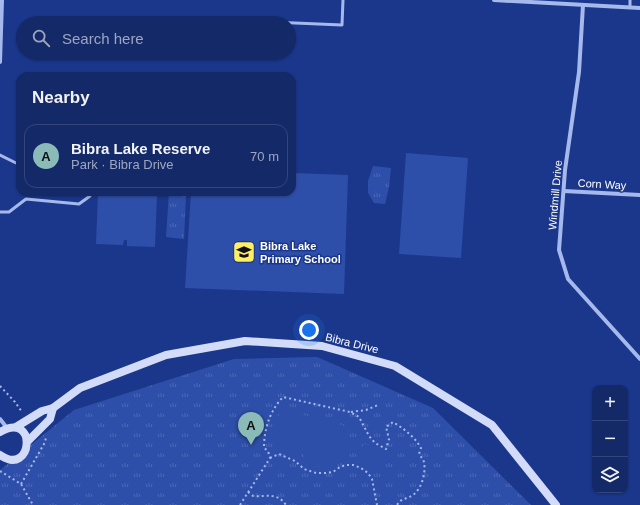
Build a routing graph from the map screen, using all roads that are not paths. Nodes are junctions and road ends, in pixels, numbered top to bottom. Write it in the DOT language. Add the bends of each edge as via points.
graph roads {
  1 [pos="2,0"];
  2 [pos="343,0"];
  3 [pos="494,0"];
  4 [pos="630,0"];
  5 [pos="583,5"];
  6 [pos="630,7"];
  7 [pos="640,8"];
  8 [pos="296,23"];
  9 [pos="0,62"];
  10 [pos="0,155"];
  11 [pos="16,162"];
  12 [pos="564,191"];
  13 [pos="640,195"];
  14 [pos="90,196"];
  15 [pos="0,212"];
  16 [pos="640,359"];
  17 [pos="53,408"];
  18 [pos="0,418"];
  19 [pos="8,429"];
  20 [pos="28,441"];
  21 [pos="2,458"];
  22 [pos="556,505"];
  1 -- 9 [label="street"];
  2 -- 8 [label="lane" via="342,25"];
  3 -- 5 [label="street"];
  4 -- 6 [label="lane"];
  5 -- 6 [label="street"];
  5 -- 12 [label="street, Windmill Drive" via="579,72"];
  6 -- 7 [label="street"];
  10 -- 11 [label="lane"];
  12 -- 13 [label="street, Corn Way"];
  12 -- 16 [label="street, Windmill Drive" via="559,250 568,279"];
  14 -- 15 [label="lane" via="78,204 26,199 9,212"];
  17 -- 19 [label="street, Bibra Drive"];
  17 -- 20 [label="street, Bibra Drive" via="50,419"];
  17 -- 22 [label="street, Bibra Drive" via="80,388 166,355 246,341 322,346 395,366 492,425"];
  18 -- 19 [label="street"];
  19 -- 20 [label="street" via="24,432"];
  20 -- 21 [label="street, Bibra Drive" via="22,456 14,460"];
}
